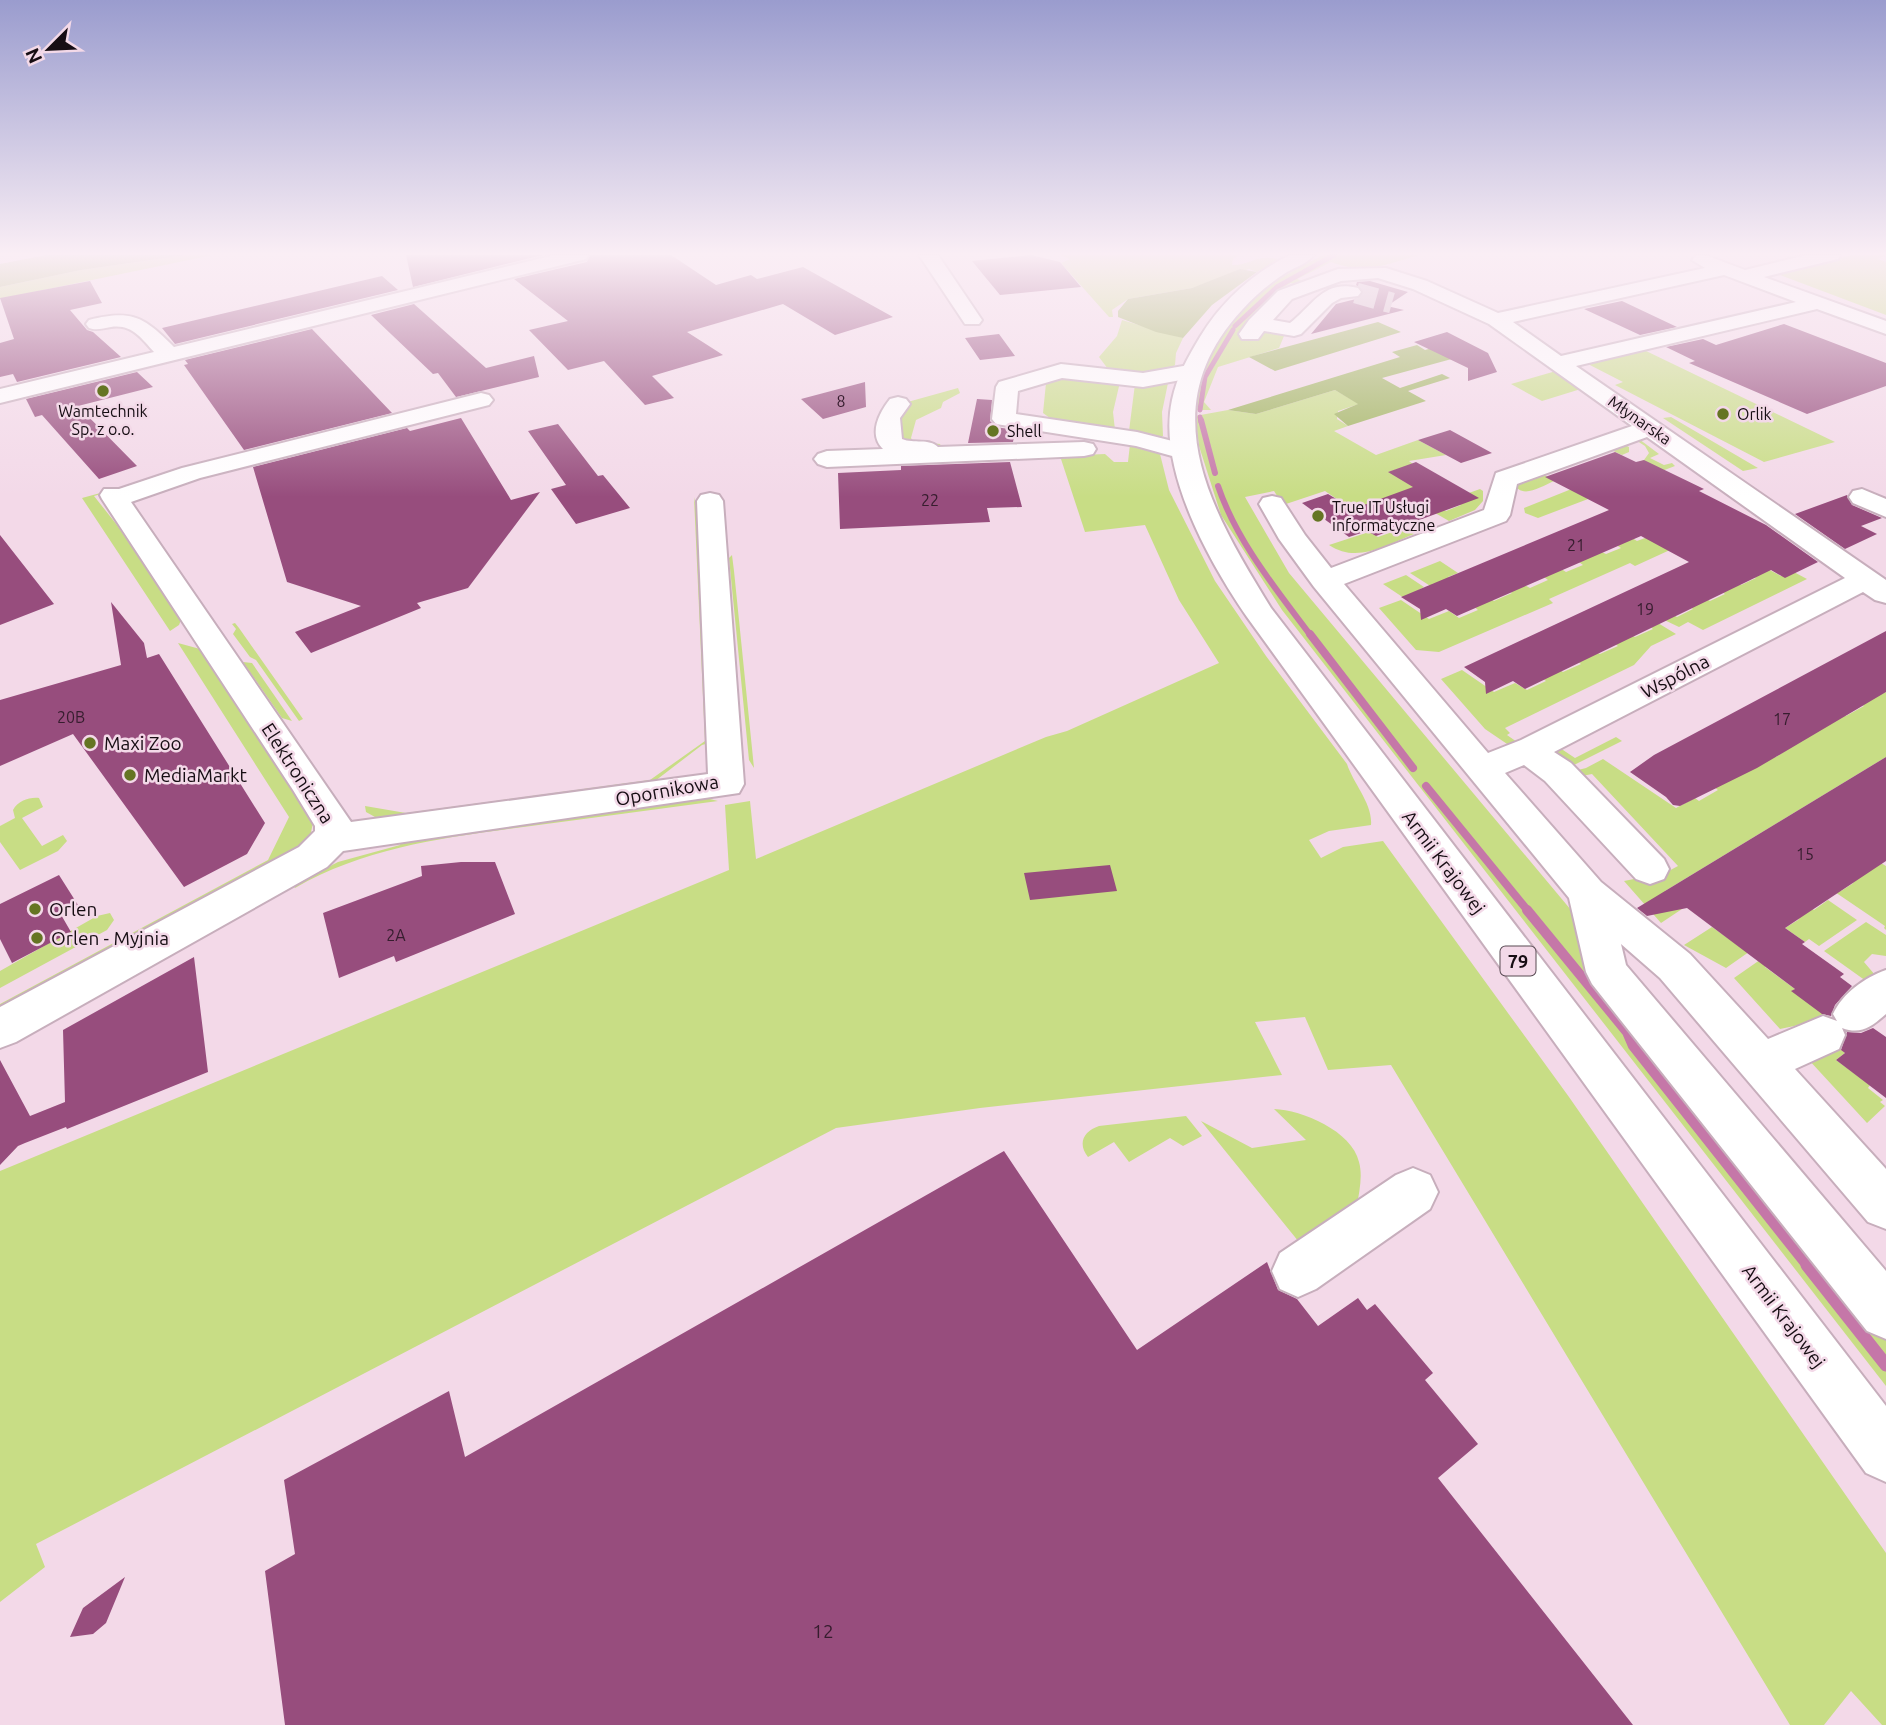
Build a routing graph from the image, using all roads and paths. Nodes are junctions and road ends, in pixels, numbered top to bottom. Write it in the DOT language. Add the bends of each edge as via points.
graph roads {
  1 [pos="148,336"];
  2 [pos="249,336"];
  3 [pos="1210,336"];
  4 [pos="1518,336"];
  5 [pos="1677,336"];
  6 [pos="169,355"];
  7 [pos="1558,363"];
  8 [pos="1189,372"];
  9 [pos="0,396"];
  10 [pos="481,400"];
  11 [pos="898,404"];
  12 [pos="1125,424"];
  13 [pos="1650,428"];
  14 [pos="1183,451"];
  15 [pos="982,453"];
  16 [pos="827,459"];
  17 [pos="709,501"];
  18 [pos="1272,504"];
  19 [pos="1875,580"];
  20 [pos="1324,581"];
  21 [pos="1528,750"];
  22 [pos="1480,769"];
  23 [pos="332,839"];
  24 [pos="1650,869"];
  25 [pos="1587,893"];
  26 [pos="1855,1013"];
  27 [pos="0,1029"];
  28 [pos="1759,1062"];
  29 [pos="1413,1192"];
  30 [pos="1886,1205"];
  31 [pos="1298,1271"];
  32 [pos="1886,1312"];
  33 [pos="1886,1453"];
  1 -- 6 [label="street"];
  2 -- 6 [label="street"];
  3 -- 8 [label="street, Armii Krajowej / 79"];
  4 -- 7 [label="street, Młynarska"];
  5 -- 7 [label="street"];
  6 -- 9 [label="street"];
  7 -- 13 [label="street, Młynarska"];
  8 -- 12 [label="street" via="1153,379"];
  8 -- 14 [label="street, Armii Krajowej / 79" via="1181,414"];
  10 -- 23 [label="street, Elektroniczna" via="191,473 114,497 334,825"];
  11 -- 15 [label="street" via="888,418 889,437 896,447"];
  12 -- 14 [label="street"];
  12 -- 15 [label="street"];
  13 -- 19 [label="street, Młynarska"];
  13 -- 20 [label="street" via="1505,479 1496,515"];
  14 -- 33 [label="street, Armii Krajowej / 79" via="1193,493 1258,611"];
  15 -- 16 [label="street"];
  17 -- 23 [label="street, Opornikowa" via="726,784"];
  18 -- 20 [label="street"];
  19 -- 21 [label="street, Wspólna" via="1854,585"];
  20 -- 22 [label="street"];
  21 -- 22 [label="street, Wspólna"];
  21 -- 24 [label="street" via="1558,772"];
  22 -- 25 [label="street"];
  23 -- 27 [label="street, Elektroniczna" via="300,865"];
  25 -- 28 [label="street" via="1675,966"];
  25 -- 32 [label="street" via="1607,972"];
  26 -- 28 [label="street" via="1794,1051"];
  28 -- 30 [label="street"];
  29 -- 31 [label="street"];
}
